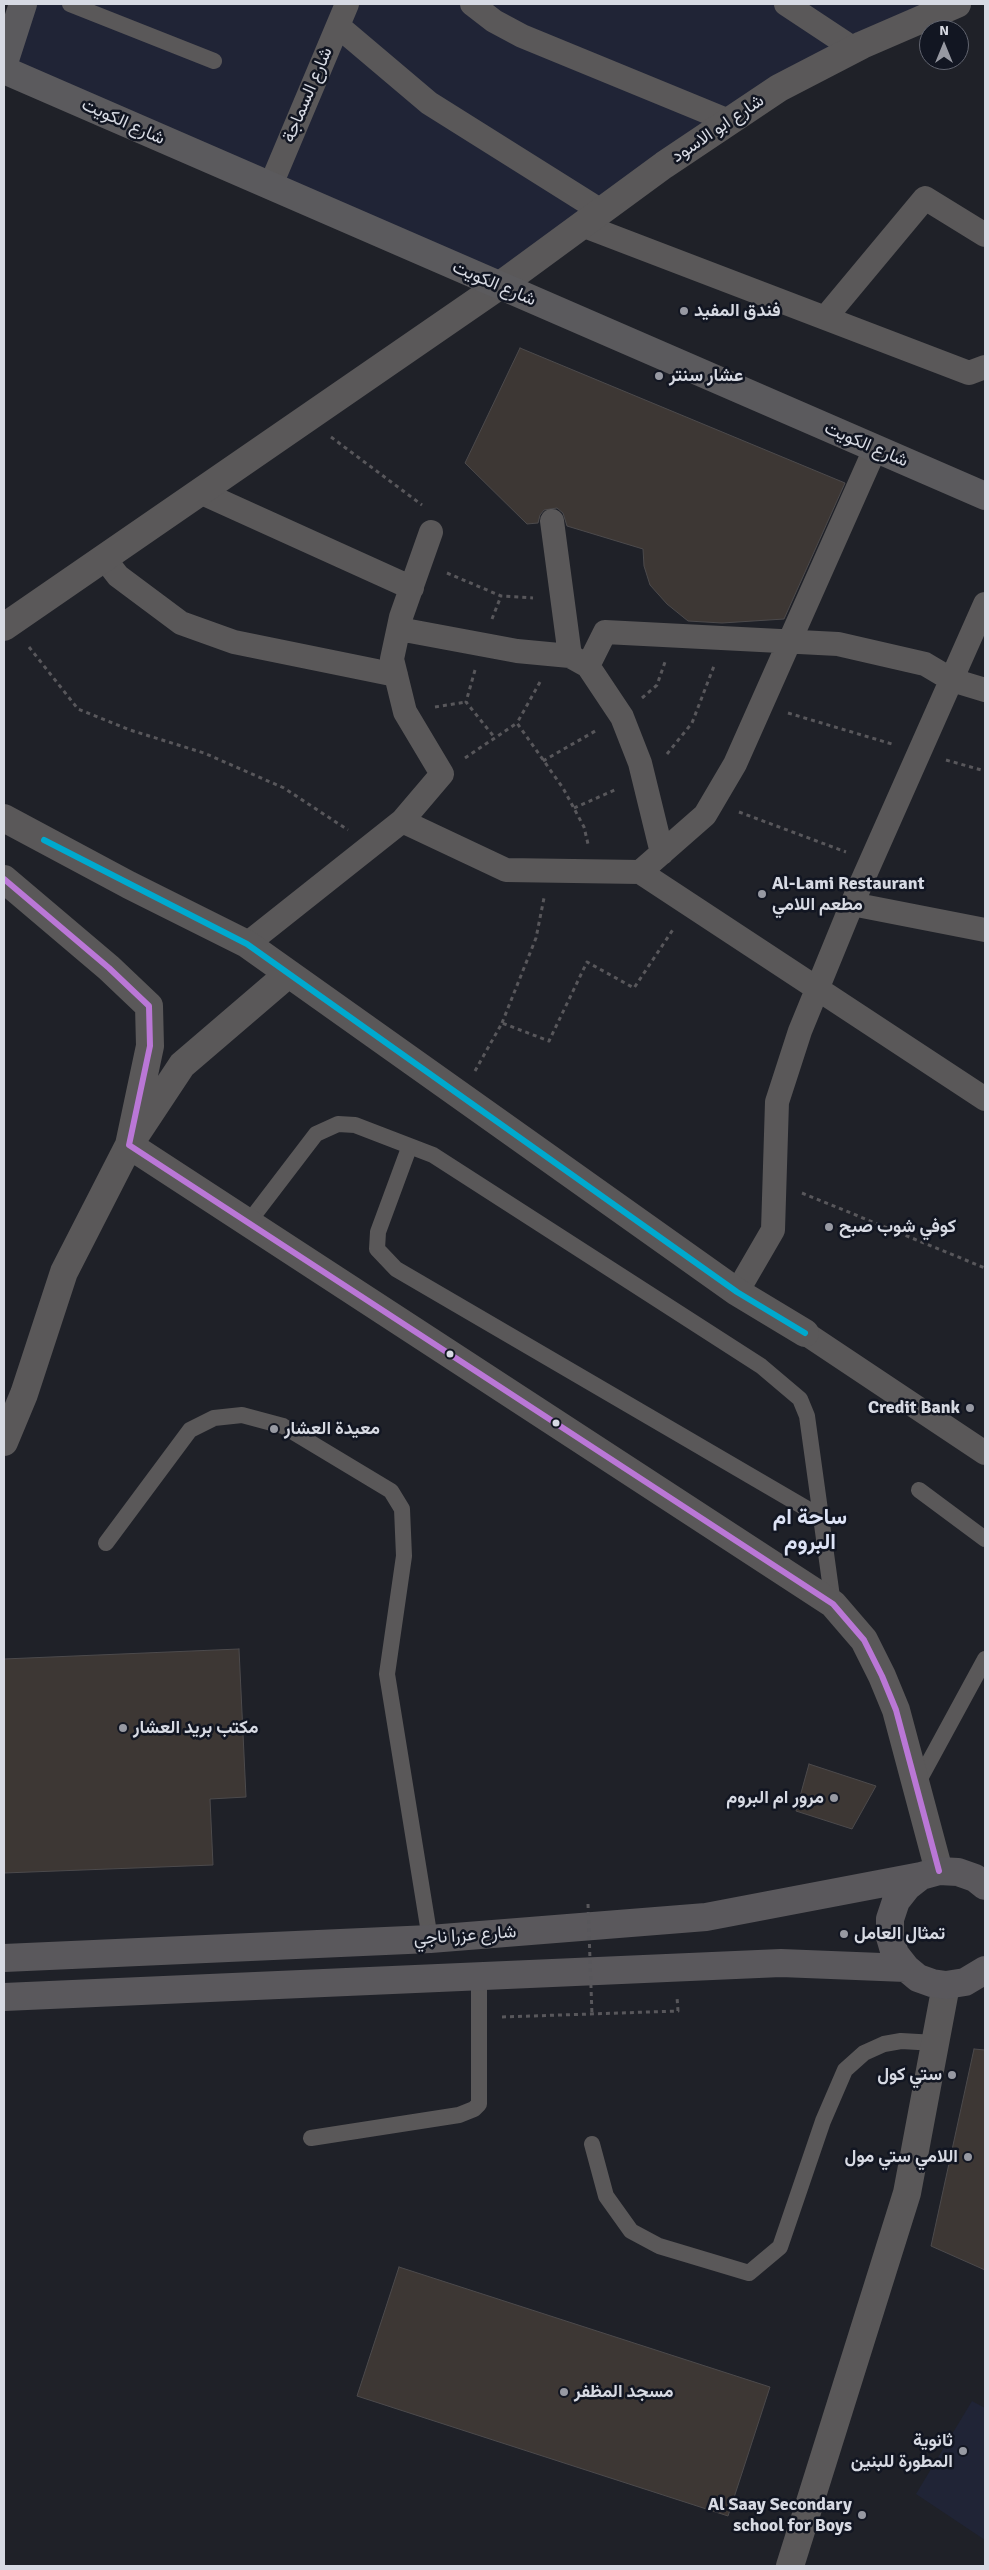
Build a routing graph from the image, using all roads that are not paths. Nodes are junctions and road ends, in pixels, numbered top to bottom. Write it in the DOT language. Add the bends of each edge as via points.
graph roads {
  1 [pos="22,4"];
  2 [pos="70,4"];
  3 [pos="347,4"];
  4 [pos="472,4"];
  5 [pos="786,4"];
  6 [pos="957,4"];
  7 [pos="338,26"];
  8 [pos="854,49"];
  9 [pos="214,61"];
  10 [pos="4,63"];
  11 [pos="4,70"];
  12 [pos="729,121"];
  13 [pos="270,186"];
  14 [pos="592,218"];
  15 [pos="985,235"];
  16 [pos="499,286"];
  17 [pos="825,318"];
  18 [pos="985,367"];
  19 [pos="875,449"];
  20 [pos="200,492"];
  21 [pos="985,496"];
  22 [pos="552,521"];
  23 [pos="431,532"];
  24 [pos="104,558"];
  25 [pos="412,588"];
  26 [pos="985,604"];
  27 [pos="7,625"];
  28 [pos="399,629"];
  29 [pos="567,630"];
  30 [pos="605,632"];
  31 [pos="788,643"];
  32 [pos="572,659"];
  33 [pos="396,675"];
  34 [pos="952,680"];
  35 [pos="985,690"];
  36 [pos="4,818"];
  37 [pos="402,822"];
  38 [pos="662,853"];
  39 [pos="640,872"];
  40 [pos="4,879"];
  41 [pos="852,904"];
  42 [pos="985,930"];
  43 [pos="247,944"];
  44 [pos="287,975"];
  45 [pos="817,989"];
  46 [pos="985,1099"];
  47 [pos="129,1146"];
  48 [pos="409,1148"];
  49 [pos="248,1223"];
  50 [pos="737,1292"];
  51 [pos="805,1333"];
  52 [pos="14,1388"];
  53 [pos="4,1442"];
  54 [pos="985,1453"];
  55 [pos="919,1490"];
  56 [pos="821,1517"];
  57 [pos="985,1539"];
  58 [pos="106,1543"];
  59 [pos="833,1604"];
  60 [pos="985,1659"];
  61 [pos="916,1786"];
  62 [pos="930,1874"];
  63 [pos="985,1886"];
  64 [pos="430,1939"];
  65 [pos="4,1958"];
  66 [pos="906,1968"];
  67 [pos="479,1976"];
  68 [pos="971,1981"];
  69 [pos="4,1997"];
  70 [pos="936,2043"];
  71 [pos="310,2138"];
  72 [pos="592,2144"];
  73 [pos="790,2566"];
  1 -- 10 [label="main road"];
  2 -- 9 [label="lane"];
  3 -- 7 [label="street, شارع السماجة"];
  4 -- 12 [label="street" via="522,36"];
  5 -- 8 [label="street"];
  6 -- 8 [label="street, شارع ابو الاسود"];
  7 -- 13 [label="street, شارع السماجة"];
  7 -- 14 [label="street" via="429,103"];
  8 -- 12 [label="street, شارع ابو الاسود" via="779,88"];
  11 -- 13 [label="main road, شارع الكويت"];
  12 -- 14 [label="street, شارع ابو الاسود"];
  13 -- 16 [label="main road, شارع الكويت"];
  14 -- 16 [label="street, شارع ابو الاسود"];
  14 -- 17 [label="street"];
  15 -- 17 [label="street" via="924,198"];
  16 -- 19 [label="main road, شارع الكويت"];
  16 -- 20 [label="street, شارع ابو الاسود"];
  17 -- 18 [label="street" via="970,373"];
  19 -- 21 [label="main road, شارع الكويت"];
  19 -- 31 [label="street"];
  20 -- 24 [label="street, شارع ابو الاسود"];
  20 -- 25 [label="street"];
  22 -- 29 [label="street"];
  23 -- 25 [label="street"];
  24 -- 27 [label="street, شارع ابو الاسود"];
  24 -- 33 [label="street" via="118,576 181,623 234,642"];
  25 -- 28 [label="street"];
  26 -- 34 [label="street"];
  28 -- 32 [label="street"];
  28 -- 33 [label="street" via="392,659"];
  29 -- 30 [label="street"];
  29 -- 32 [label="street"];
  30 -- 31 [label="street"];
  30 -- 32 [label="street"];
  31 -- 34 [label="street" via="838,644 882,653 926,664"];
  31 -- 38 [label="street" via="735,764 713,802 705,815"];
  32 -- 38 [label="street" via="622,717 643,776"];
  33 -- 37 [label="street" via="405,712 442,774"];
  34 -- 35 [label="street"];
  34 -- 41 [label="street"];
  36 -- 43 [label="street"];
  37 -- 39 [label="street" via="506,870"];
  37 -- 43 [label="street"];
  38 -- 39 [label="street"];
  39 -- 45 [label="street"];
  40 -- 47 [label="street" via="149,1006 150,1046"];
  41 -- 42 [label="street"];
  41 -- 45 [label="street"];
  43 -- 44 [label="street"];
  44 -- 47 [label="street" via="182,1065"];
  44 -- 50 [label="street"];
  45 -- 46 [label="street"];
  45 -- 50 [label="street" via="777,1102 773,1230"];
  47 -- 49 [label="street"];
  47 -- 52 [label="street" via="64,1272"];
  48 -- 49 [label="lane" via="355,1125 338,1124 325,1128 316,1134"];
  48 -- 56 [label="lane" via="433,1155 785,1384 800,1399 807,1416"];
  48 -- 56 [label="lane" via="378,1232 377,1249 396,1269"];
  49 -- 59 [label="street"];
  50 -- 51 [label="street"];
  51 -- 54 [label="street"];
  52 -- 53 [label="street"];
  55 -- 57 [label="lane"];
  56 -- 59 [label="lane"];
  58 -- 64 [label="lane" via="190,1430 214,1418 242,1415 283,1426 391,1491 402,1509 404,1556 387,1674"];
  59 -- 61 [label="street" via="864,1640 882,1676 896,1710"];
  60 -- 61 [label="lane"];
  61 -- 62 [label="street"];
  62 -- 63 [label="main road" via="958,1872"];
  62 -- 64 [label="main road, شارع عزرا ناجي" via="706,1918"];
  62 -- 66 [label="main road" via="907,1887 896,1901 890,1918 895,1954"];
  64 -- 65 [label="main road, شارع عزرا ناجي"];
  66 -- 67 [label="main road" via="781,1963"];
  66 -- 68 [label="main road" via="918,1978"];
  67 -- 69 [label="main road"];
  67 -- 71 [label="lane" via="479,2104 474,2109 459,2115"];
  68 -- 70 [label="street"];
  70 -- 72 [label="lane" via="901,2041 884,2044 864,2054 844,2070 780,2247 749,2273 659,2246 631,2230 606,2196"];
  70 -- 73 [label="street" via="907,2193"];
}
